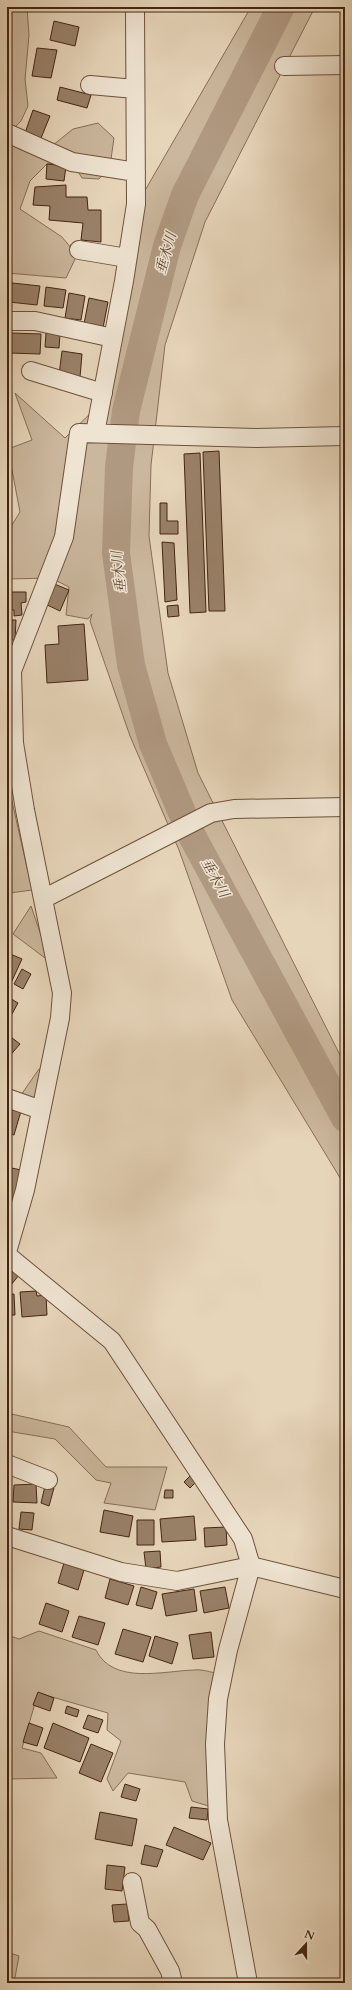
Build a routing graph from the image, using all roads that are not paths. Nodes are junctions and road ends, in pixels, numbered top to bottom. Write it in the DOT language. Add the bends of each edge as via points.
graph roads {
  1 [pos="135,7"];
  2 [pos="345,65"];
  3 [pos="284,66"];
  4 [pos="90,85"];
  5 [pos="135,89"];
  6 [pos="7,133"];
  7 [pos="136,172"];
  8 [pos="79,250"];
  9 [pos="127,258"];
  10 [pos="7,321"];
  11 [pos="113,338"];
  12 [pos="31,370"];
  13 [pos="103,393"];
  14 [pos="95,433"];
  15 [pos="345,436"];
  16 [pos="10,709"];
  17 [pos="345,807"];
  18 [pos="43,899"];
  19 [pos="7,1098"];
  20 [pos="42,1110"];
  21 [pos="7,1253"];
  22 [pos="7,1464"];
  23 [pos="48,1480"];
  24 [pos="7,1536"];
  25 [pos="251,1566"];
  26 [pos="345,1589"];
  27 [pos="132,1882"];
  28 [pos="173,1983"];
  29 [pos="248,1983"];
  1 -- 5 [label="street"];
  2 -- 3 [label="street"];
  4 -- 5 [label="street"];
  5 -- 7 [label="street"];
  6 -- 7 [label="street" via="72,162"];
  7 -- 9 [label="street" via="136,204"];
  8 -- 9 [label="street"];
  9 -- 11 [label="street"];
  10 -- 11 [label="street" via="35,321"];
  11 -- 13 [label="street"];
  12 -- 13 [label="street"];
  13 -- 14 [label="street"];
  14 -- 15 [label="street" via="256,438"];
  14 -- 16 [label="street" via="79,433 64,537 12,671"];
  16 -- 18 [label="street" via="25,810"];
  17 -- 18 [label="street" via="234,809 211,813"];
  18 -- 20 [label="street" via="62,993 60,1018"];
  19 -- 20 [label="street"];
  20 -- 21 [label="street" via="25,1190"];
  21 -- 25 [label="street" via="112,1341 242,1539"];
  22 -- 23 [label="street"];
  24 -- 25 [label="street" via="121,1572 177,1581"];
  25 -- 26 [label="street"];
  25 -- 29 [label="street" via="228,1650 218,1699 215,1744 218,1820"];
  27 -- 28 [label="street" via="140,1923 147,1930 170,1971"];
}
